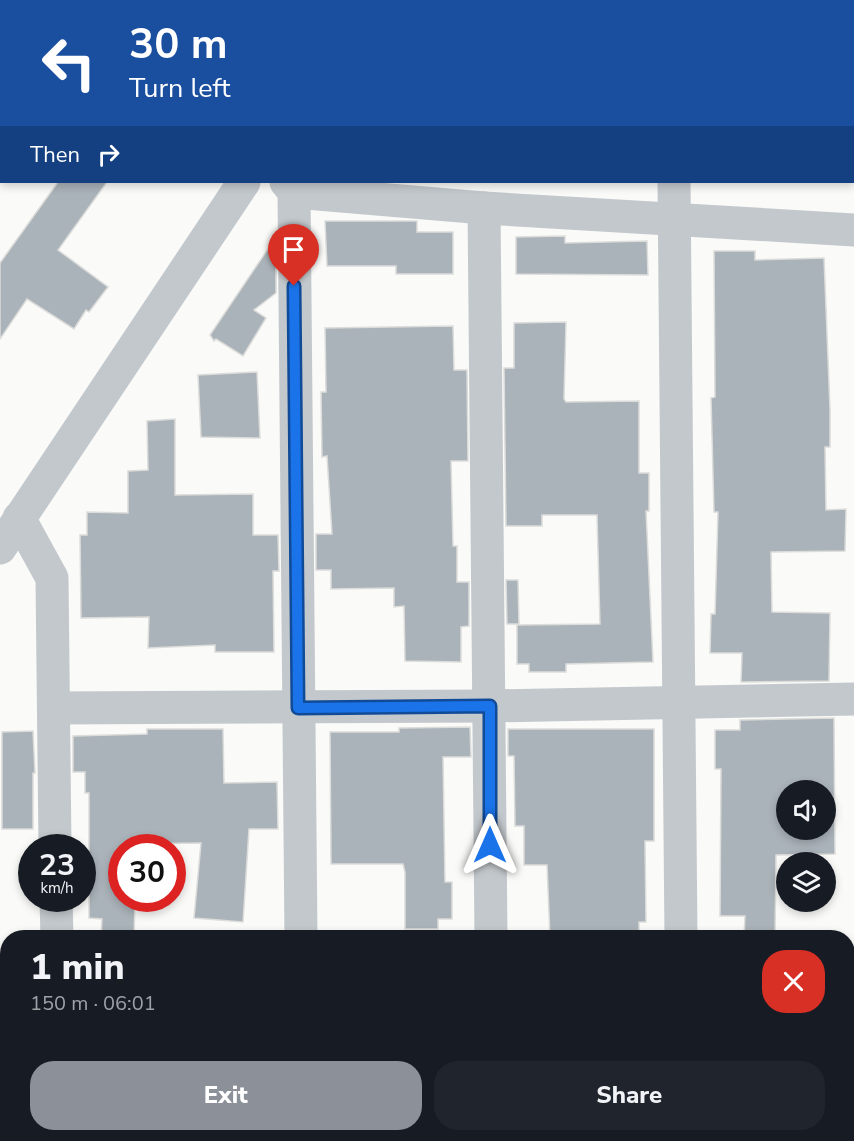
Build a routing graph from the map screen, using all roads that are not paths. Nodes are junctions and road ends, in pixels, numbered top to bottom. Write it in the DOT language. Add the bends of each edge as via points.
graph roads {
  1 [pos="243,183"];
  2 [pos="674,183"];
  3 [pos="290,187"];
  4 [pos="484,208"];
  5 [pos="674,219"];
  6 [pos="854,230"];
  7 [pos="20,518"];
  8 [pos="0,548"];
  9 [pos="854,699"];
  10 [pos="678,704"];
  11 [pos="490,706"];
  12 [pos="54,708"];
  13 [pos="298,708"];
  14 [pos="56,834"];
  15 [pos="56,912"];
  16 [pos="57,930"];
  17 [pos="301,930"];
  18 [pos="491,930"];
  19 [pos="681,930"];
  1 -- 7 [label="street"];
  2 -- 5 [label="street"];
  3 -- 4 [label="street"];
  3 -- 13 [label="street"];
  4 -- 5 [label="street"];
  4 -- 11 [label="street"];
  5 -- 6 [label="street"];
  5 -- 10 [label="street"];
  7 -- 8 [label="street"];
  7 -- 12 [label="street" via="52,578"];
  9 -- 10 [label="street"];
  10 -- 11 [label="street"];
  10 -- 19 [label="street"];
  11 -- 13 [label="street"];
  11 -- 18 [label="street"];
  12 -- 13 [label="street"];
  12 -- 14 [label="street"];
  13 -- 17 [label="street"];
  15 -- 16 [label="street"];
}
